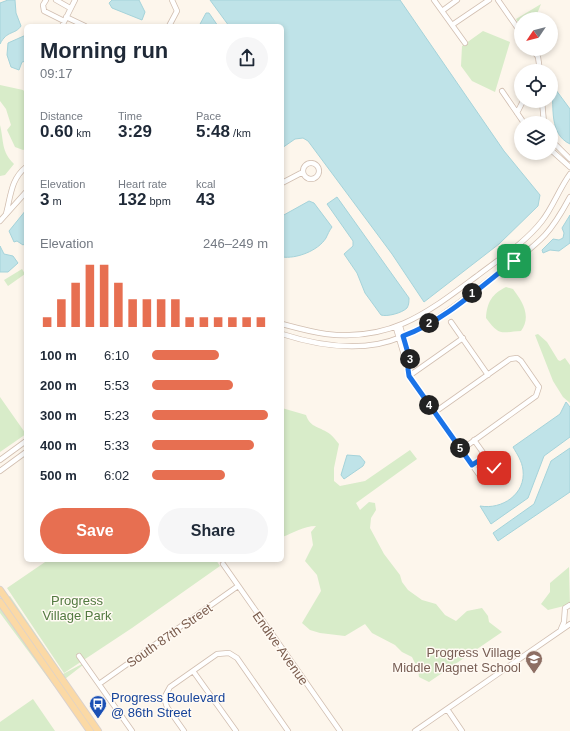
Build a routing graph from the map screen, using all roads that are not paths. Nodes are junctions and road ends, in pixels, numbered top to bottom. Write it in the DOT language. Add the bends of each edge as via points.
graph roads {
  1 [pos="46,0"];
  2 [pos="56,0"];
  3 [pos="75,0"];
  4 [pos="172,0"];
  5 [pos="434,0"];
  6 [pos="457,0"];
  7 [pos="489,0"];
  8 [pos="498,0"];
  9 [pos="70,8"];
  10 [pos="442,11"];
  11 [pos="64,21"];
  12 [pos="514,23"];
  13 [pos="77,24"];
  14 [pos="170,24"];
  15 [pos="452,26"];
  16 [pos="465,43"];
  17 [pos="502,91"];
  18 [pos="520,108"];
  19 [pos="517,113"];
  20 [pos="519,116"];
  21 [pos="558,148"];
  22 [pos="558,156"];
  23 [pos="570,159"];
  24 [pos="570,167"];
  25 [pos="24,169"];
  26 [pos="303,172"];
  27 [pos="570,174"];
  28 [pos="284,182"];
  29 [pos="24,194"];
  30 [pos="570,197"];
  31 [pos="6,214"];
  32 [pos="0,221"];
  33 [pos="508,253"];
  34 [pos="514,261"];
  35 [pos="451,322"];
  36 [pos="284,324"];
  37 [pos="398,327"];
  38 [pos="326,334"];
  39 [pos="284,335"];
  40 [pos="401,337"];
  41 [pos="463,338"];
  42 [pos="324,345"];
  43 [pos="488,375"];
  44 [pos="409,376"];
  45 [pos="435,412"];
  46 [pos="474,440"];
  47 [pos="24,442"];
  48 [pos="461,450"];
  49 [pos="24,453"];
  50 [pos="486,456"];
  51 [pos="0,460"];
  52 [pos="472,465"];
  53 [pos="0,471"];
  54 [pos="223,564"];
  55 [pos="238,586"];
  56 [pos="0,590"];
  57 [pos="0,602"];
  58 [pos="570,605"];
  59 [pos="570,624"];
  60 [pos="561,629"];
  61 [pos="20,631"];
  62 [pos="79,656"];
  63 [pos="193,671"];
  64 [pos="57,672"];
  65 [pos="99,684"];
  66 [pos="59,686"];
  67 [pos="447,709"];
  68 [pos="85,712"];
  69 [pos="79,716"];
  70 [pos="90,731"];
  71 [pos="98,731"];
  72 [pos="132,731"];
  73 [pos="184,731"];
  74 [pos="236,731"];
  75 [pos="288,731"];
  76 [pos="340,731"];
  77 [pos="415,731"];
  78 [pos="462,731"];
  1 -- 11 [label="street" via="43,4 44,11"];
  2 -- 9 [label="street"];
  3 -- 9 [label="street"];
  4 -- 14 [label="street" via="176,11"];
  5 -- 10 [label="street"];
  6 -- 10 [label="street"];
  7 -- 15 [label="street"];
  8 -- 12 [label="street"];
  9 -- 11 [label="street"];
  10 -- 15 [label="street"];
  11 -- 13 [label="street"];
  15 -- 16 [label="street"];
  17 -- 19 [label="street"];
  18 -- 19 [label="street"];
  19 -- 20 [label="street"];
  21 -- 23 [label="street"];
  22 -- 24 [label="street"];
  25 -- 31 [label="street" via="14,180"];
  26 -- 28 [label="street"];
  27 -- 33 [label="street" via="542,221"];
  29 -- 31 [label="street"];
  30 -- 34 [label="street" via="545,235"];
  31 -- 32 [label="street"];
  33 -- 34 [label="street"];
  33 -- 37 [label="street" via="435,307"];
  34 -- 40 [label="street" via="439,318"];
  35 -- 41 [label="street"];
  36 -- 38 [label="street"];
  37 -- 38 [label="street" via="350,336"];
  37 -- 40 [label="street"];
  38 -- 42 [label="street"];
  39 -- 42 [label="street"];
  40 -- 42 [label="street" via="378,344 348,347"];
  40 -- 44 [label="street"];
  41 -- 43 [label="street"];
  41 -- 44 [label="street"];
  43 -- 45 [label="street"];
  43 -- 46 [label="street" via="510,359 517,358 539,387 539,391 536,396"];
  44 -- 45 [label="street"];
  45 -- 48 [label="street"];
  46 -- 48 [label="street"];
  46 -- 50 [label="street"];
  47 -- 51 [label="street"];
  48 -- 52 [label="street"];
  49 -- 53 [label="street"];
  50 -- 52 [label="street"];
  50 -- 52 [label="street" via="494,471 493,476 484,480"];
  54 -- 55 [label="street, Endive Avenue"];
  55 -- 65 [label="street, South 87th Street"];
  55 -- 76 [label="street, Endive Avenue"];
  56 -- 64 [label="main road"];
  57 -- 61 [label="main road"];
  58 -- 60 [label="street" via="565,608"];
  59 -- 60 [label="street"];
  60 -- 67 [label="street"];
  61 -- 64 [label="main road" via="28,637 51,670"];
  61 -- 66 [label="main road"];
  62 -- 65 [label="street"];
  63 -- 73 [label="street" via="170,687 164,698 167,707"];
  63 -- 74 [label="street"];
  63 -- 75 [label="street" via="223,652 237,658"];
  64 -- 66 [label="main road" via="55,675"];
  64 -- 68 [label="main road"];
  65 -- 72 [label="street"];
  66 -- 69 [label="main road"];
  67 -- 77 [label="street"];
  67 -- 78 [label="street"];
  68 -- 69 [label="main road"];
  68 -- 71 [label="main road"];
  69 -- 70 [label="main road"];
}
